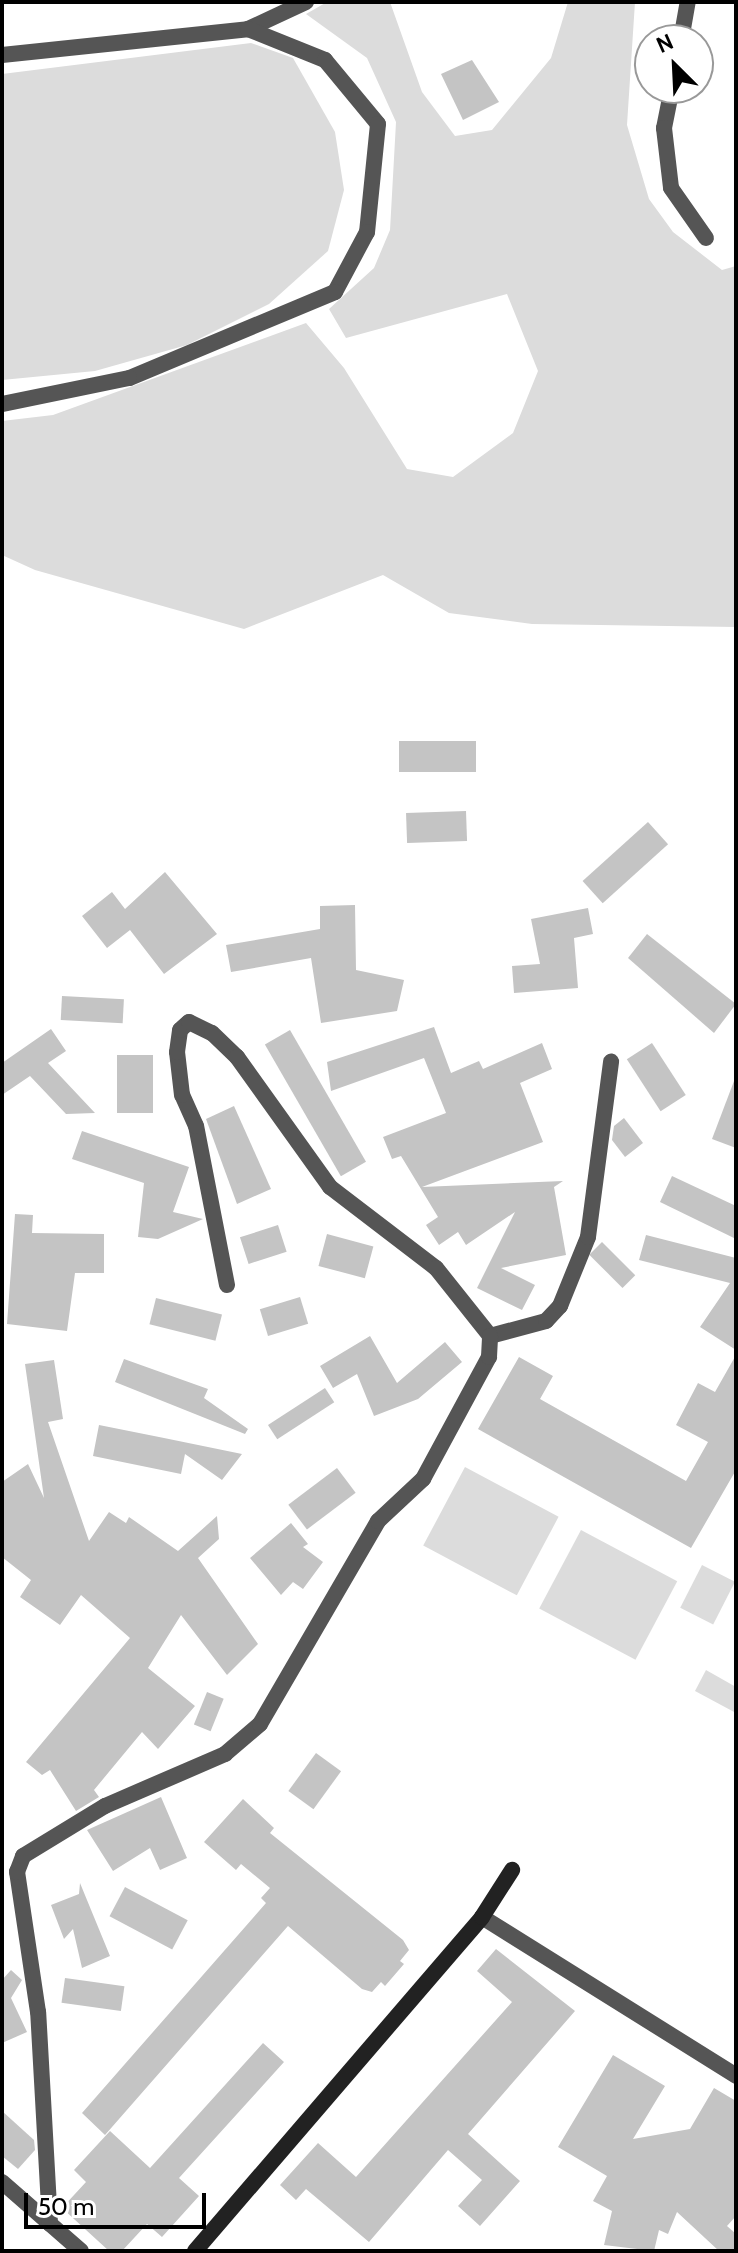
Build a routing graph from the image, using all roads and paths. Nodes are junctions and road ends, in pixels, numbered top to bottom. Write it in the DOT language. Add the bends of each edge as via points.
graph roads {
  1 [pos="306,2"];
  2 [pos="688,2"];
  3 [pos="684,24"];
  4 [pos="248,29"];
  5 [pos="2,55"];
  6 [pos="669,104"];
  7 [pos="706,238"];
  8 [pos="2,404"];
  9 [pos="611,1062"];
  10 [pos="227,1285"];
  11 [pos="490,1336"];
  12 [pos="512,1870"];
  13 [pos="482,1917"];
  14 [pos="736,2076"];
  15 [pos="2,2182"];
  16 [pos="50,2224"];
  17 [pos="81,2251"];
  18 [pos="195,2251"];
  1 -- 4 [label="street"];
  2 -- 3 [label="street"];
  4 -- 5 [label="street"];
  4 -- 8 [label="street" via="325,60 378,124 367,232 335,292 129,378"];
  6 -- 7 [label="street" via="664,128 671,188"];
  9 -- 11 [label="street" via="588,1237 560,1306 546,1321"];
  10 -- 11 [label="street" via="196,1126 182,1095 177,1052 180,1030 189,1022 212,1033 237,1057 330,1187 436,1268"];
  11 -- 16 [label="street" via="489,1357 423,1479 378,1521 260,1724 225,1754 105,1806 23,1856 17,1872 38,2012"];
  12 -- 13 [label="main road"];
  13 -- 14 [label="street"];
  13 -- 18 [label="main road"];
  15 -- 16 [label="street"];
  16 -- 17 [label="street"];
}
